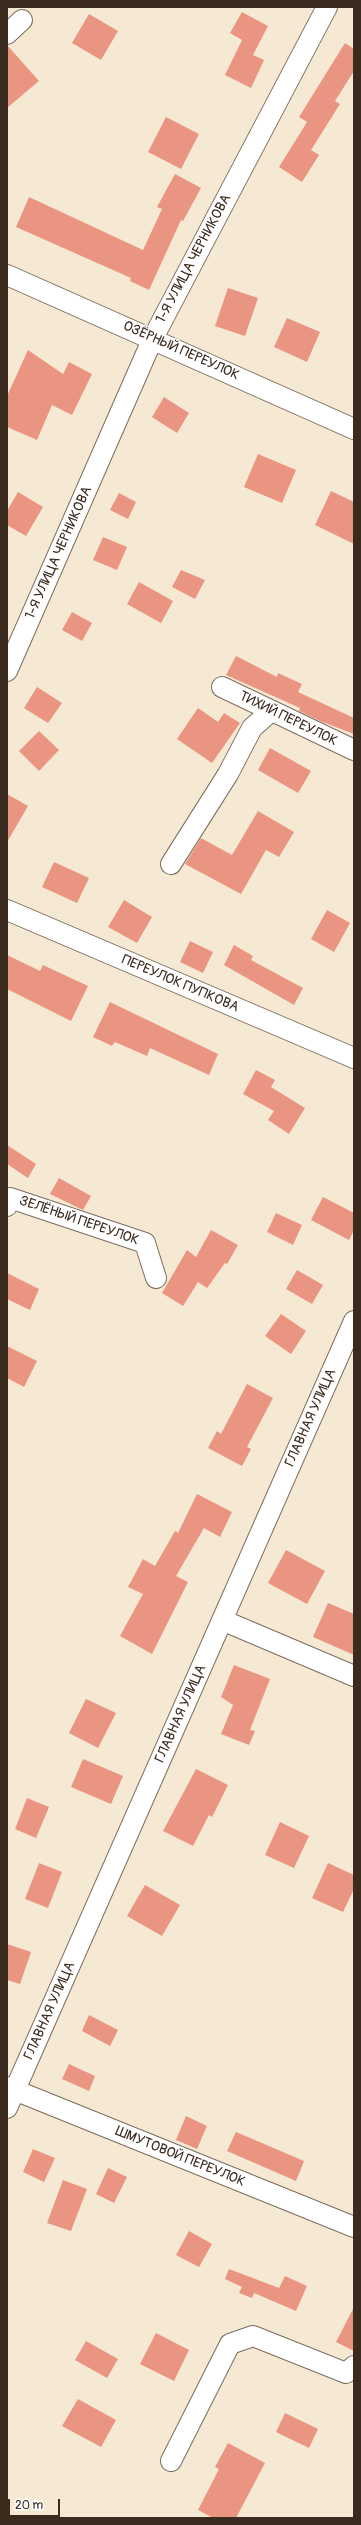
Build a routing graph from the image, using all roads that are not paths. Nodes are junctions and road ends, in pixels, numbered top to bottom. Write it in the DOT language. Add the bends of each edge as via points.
graph roads {
  1 [pos="327,7"];
  2 [pos="22,20"];
  3 [pos="7,34"];
  4 [pos="7,275"];
  5 [pos="153,338"];
  6 [pos="354,429"];
  7 [pos="7,671"];
  8 [pos="222,687"];
  9 [pos="270,712"];
  10 [pos="354,750"];
  11 [pos="171,864"];
  12 [pos="7,910"];
  13 [pos="354,1058"];
  14 [pos="7,1206"];
  15 [pos="156,1278"];
  16 [pos="354,1320"];
  17 [pos="222,1620"];
  18 [pos="354,1676"];
  19 [pos="10,2095"];
  20 [pos="354,2227"];
  21 [pos="354,2366"];
  22 [pos="171,2461"];
  1 -- 5 [label="street, 1-Я УЛИЦА ЧЕРНИКОВА"];
  2 -- 3 [label="street"];
  4 -- 5 [label="street, ОЗЁРНЫЙ ПЕРЕУЛОК"];
  5 -- 6 [label="street, ОЗЁРНЫЙ ПЕРЕУЛОК"];
  5 -- 7 [label="street, 1-Я УЛИЦА ЧЕРНИКОВА"];
  8 -- 9 [label="street, ТИХИЙ ПЕРЕУЛОК"];
  9 -- 10 [label="street, ТИХИЙ ПЕРЕУЛОК"];
  9 -- 11 [label="street" via="252,728 228,774"];
  12 -- 13 [label="street, ПЕРЕУЛОК ПУПКОВА"];
  14 -- 15 [label="street, ЗЕЛЁНЫЙ ПЕРЕУЛОК" via="10,1198 145,1243"];
  16 -- 17 [label="street, ГЛАВНАЯ УЛИЦА"];
  17 -- 18 [label="street"];
  17 -- 19 [label="street, ГЛАВНАЯ УЛИЦА"];
  19 -- 20 [label="street, ШМУТОВОЙ ПЕРЕУЛОК"];
  21 -- 22 [label="street" via="346,2373 253,2336 230,2344"];
}
